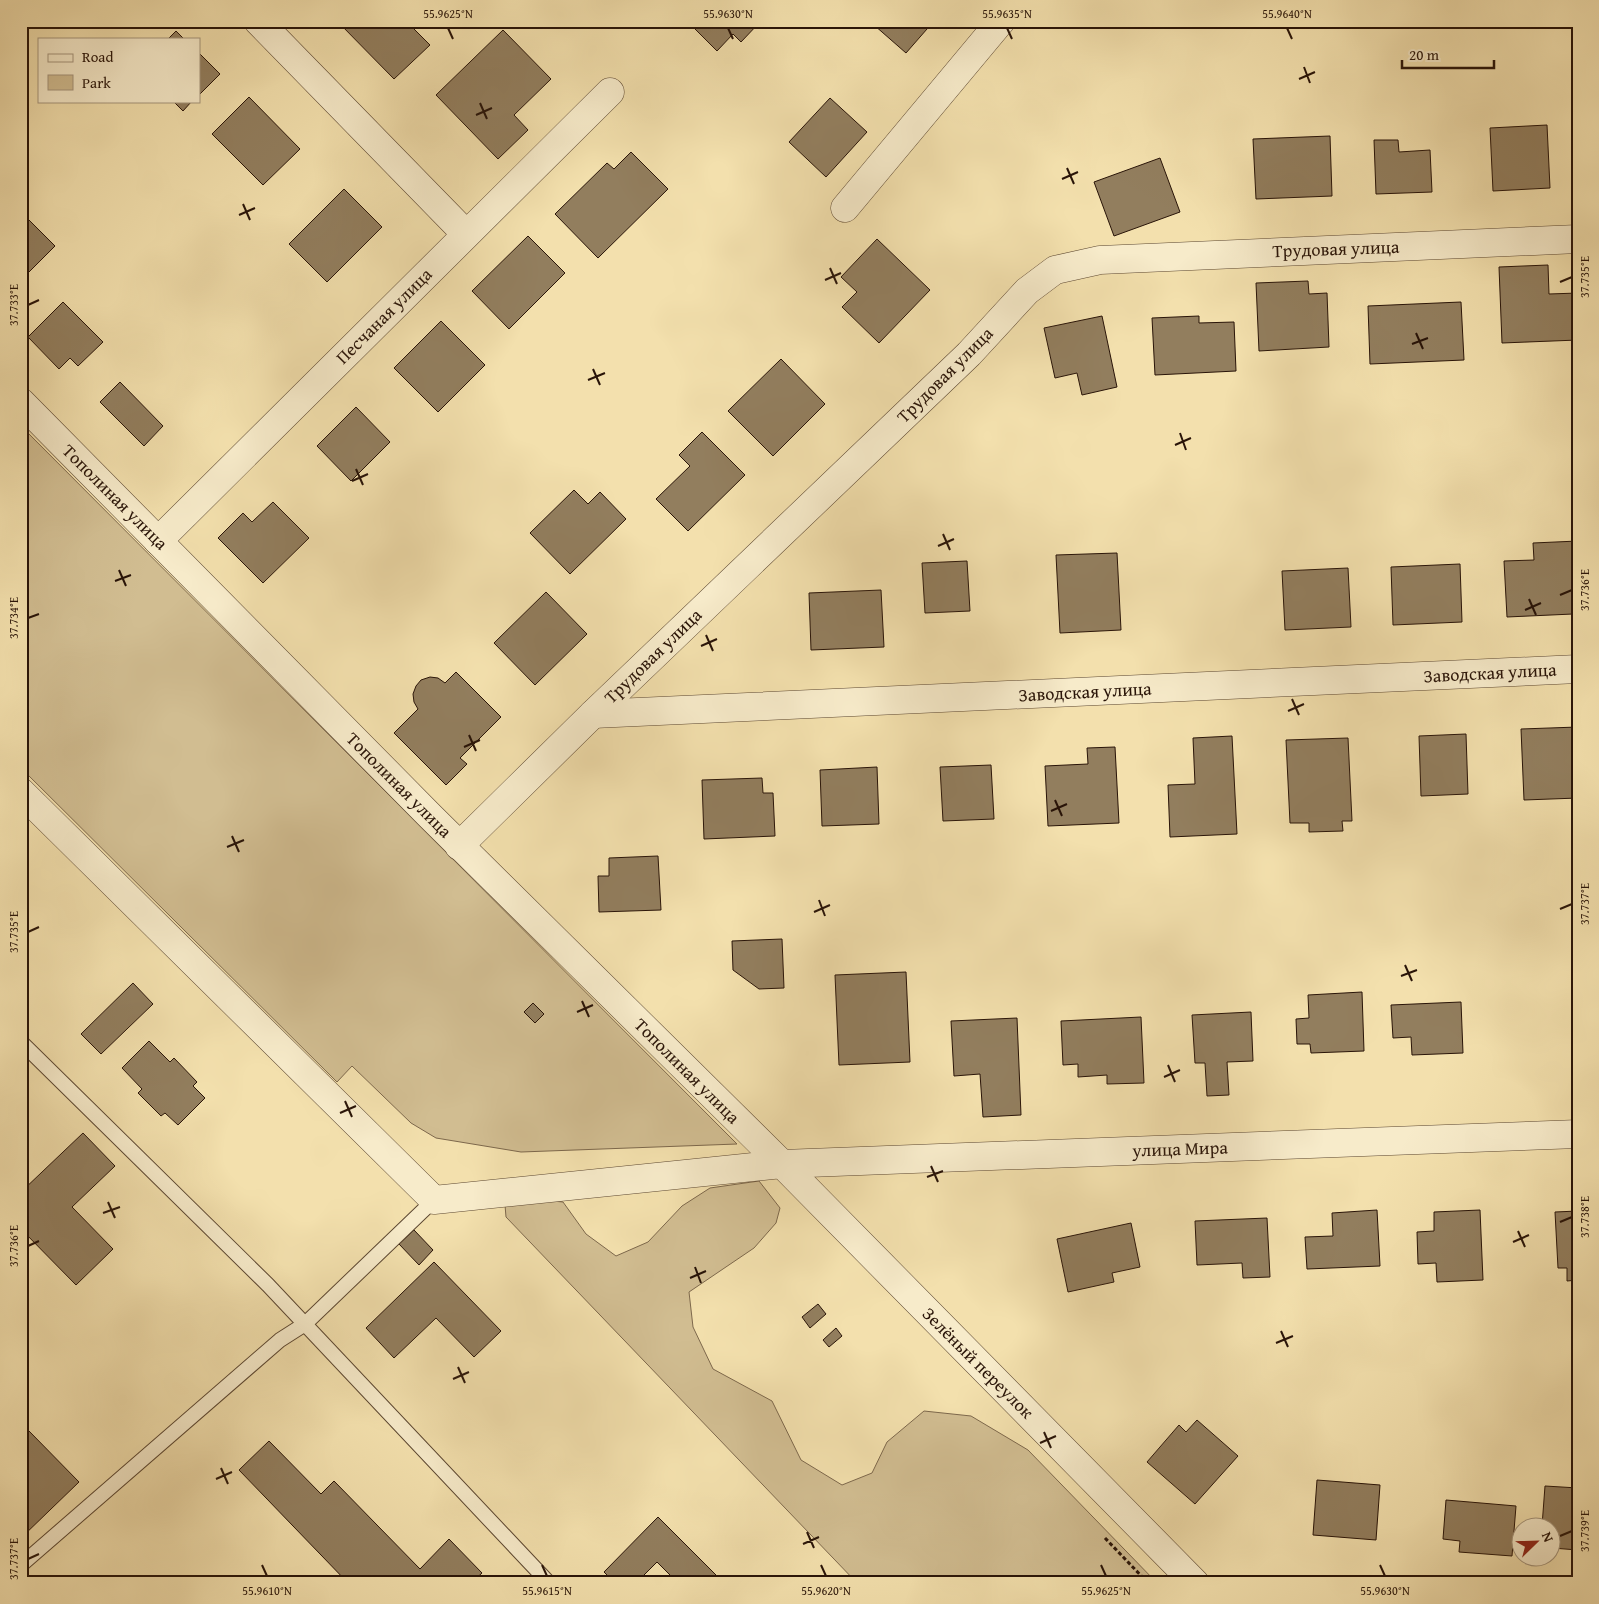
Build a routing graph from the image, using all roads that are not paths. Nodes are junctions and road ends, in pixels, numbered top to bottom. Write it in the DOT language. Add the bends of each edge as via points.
graph roads {
  1 [pos="258,21"];
  2 [pos="1001,21"];
  3 [pos="610,92"];
  4 [pos="846,208"];
  5 [pos="466,234"];
  6 [pos="1578,239"];
  7 [pos="21,402"];
  8 [pos="158,541"];
  9 [pos="1578,669"];
  10 [pos="592,714"];
  11 [pos="21,792"];
  12 [pos="459,846"];
  13 [pos="21,1042"];
  14 [pos="1578,1134"];
  15 [pos="782,1164"];
  16 [pos="434,1200"];
  17 [pos="305,1324"];
  18 [pos="21,1566"];
  19 [pos="549,1583"];
  20 [pos="1195,1583"];
  1 -- 5 [label="street"];
  2 -- 4 [label="street"];
  3 -- 5 [label="street, Песчаная улица"];
  5 -- 8 [label="street, Песчаная улица"];
  6 -- 10 [label="street, Трудовая улица" via="1100,260 1055,270 1027,291 969,354"];
  7 -- 8 [label="street, Тополиная улица"];
  8 -- 12 [label="street, Тополиная улица"];
  9 -- 10 [label="street, Заводская улица"];
  10 -- 12 [label="street, Трудовая улица"];
  11 -- 16 [label="street"];
  12 -- 15 [label="street, Тополиная улица"];
  13 -- 17 [label="lane"];
  14 -- 15 [label="street, улица Мира"];
  15 -- 16 [label="street, улица Мира"];
  15 -- 20 [label="street, Зелёный переулок"];
  16 -- 17 [label="lane"];
  17 -- 18 [label="lane" via="280,1340"];
  17 -- 19 [label="lane"];
}
